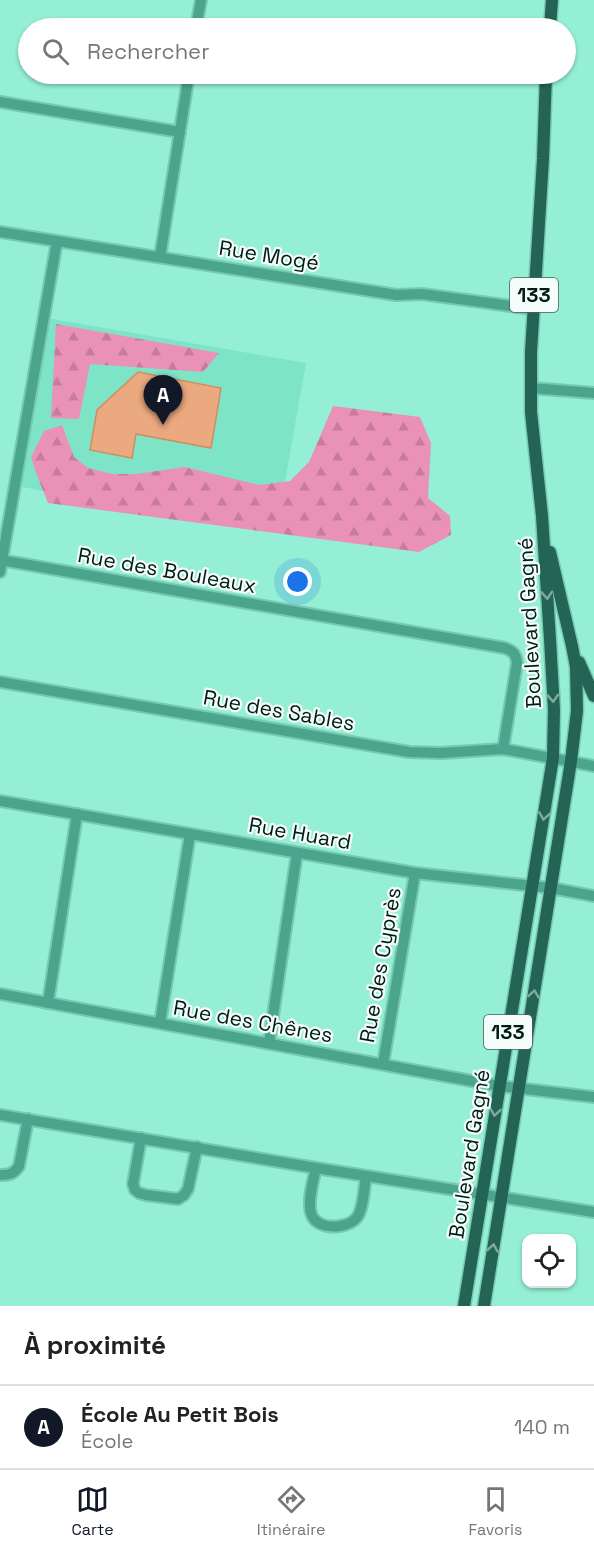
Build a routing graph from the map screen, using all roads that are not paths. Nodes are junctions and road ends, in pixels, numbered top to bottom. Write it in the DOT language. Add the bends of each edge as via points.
graph roads {
  1 [pos="201,0"];
  2 [pos="552,0"];
  3 [pos="198,18"];
  4 [pos="551,18"];
  5 [pos="187,84"];
  6 [pos="546,84"];
  7 [pos="0,102"];
  8 [pos="180,132"];
  9 [pos="0,232"];
  10 [pos="57,241"];
  11 [pos="160,258"];
  12 [pos="533,309"];
  13 [pos="531,388"];
  14 [pos="594,393"];
  15 [pos="542,516"];
  16 [pos="1,564"];
  17 [pos="572,646"];
  18 [pos="0,682"];
  19 [pos="594,696"];
  20 [pos="503,749"];
  21 [pos="553,758"];
  22 [pos="571,761"];
  23 [pos="594,766"];
  24 [pos="0,801"];
  25 [pos="77,814"];
  26 [pos="190,834"];
  27 [pos="297,853"];
  28 [pos="415,873"];
  29 [pos="532,887"];
  30 [pos="551,888"];
  31 [pos="594,896"];
  32 [pos="0,994"];
  33 [pos="48,1003"];
  34 [pos="160,1023"];
  35 [pos="269,1043"];
  36 [pos="382,1064"];
  37 [pos="499,1086"];
  38 [pos="519,1088"];
  39 [pos="594,1097"];
  40 [pos="0,1114"];
  41 [pos="28,1119"];
  42 [pos="141,1138"];
  43 [pos="197,1147"];
  44 [pos="316,1168"];
  45 [pos="0,1175"];
  46 [pos="366,1177"];
  47 [pos="482,1195"];
  48 [pos="501,1198"];
  49 [pos="594,1212"];
  50 [pos="464,1306"];
  51 [pos="484,1306"];
  1 -- 3 [label="street"];
  2 -- 4 [label="main road"];
  5 -- 8 [label="street"];
  6 -- 12 [label="main road, 133"];
  7 -- 8 [label="street"];
  8 -- 11 [label="street"];
  9 -- 10 [label="street, Rue Mogé"];
  10 -- 11 [label="street, Rue Mogé"];
  10 -- 16 [label="street"];
  11 -- 12 [label="street, Rue Mogé" via="396,295 422,294"];
  12 -- 13 [label="main road, 133"];
  13 -- 14 [label="street"];
  13 -- 15 [label="main road, 133"];
  15 -- 17 [label="main road, Boulevard Gagné / 133"];
  15 -- 21 [label="main road, Boulevard Gagné / 133, one-way" via="554,710"];
  16 -- 20 [label="street, Rue des Bouleaux" via="504,648 512,651 517,663"];
  17 -- 19 [label="main road"];
  17 -- 22 [label="main road, Boulevard Gagné / 133" via="577,711"];
  18 -- 20 [label="street, Rue des Sables" via="409,752"];
  20 -- 21 [label="street, Rue des Sables"];
  21 -- 22 [label="street, Rue des Sables"];
  21 -- 29 [label="main road, Boulevard Gagné / 133, one-way"];
  22 -- 23 [label="street, Rue des Sables"];
  22 -- 30 [label="main road, Boulevard Gagné / 133"];
  24 -- 25 [label="street, Rue Huard"];
  25 -- 26 [label="street, Rue Huard"];
  25 -- 33 [label="street"];
  26 -- 27 [label="street, Rue Huard"];
  26 -- 34 [label="street"];
  27 -- 28 [label="street, Rue Huard"];
  27 -- 35 [label="street"];
  28 -- 29 [label="street, Rue Huard"];
  28 -- 36 [label="street, Rue des Cyprès"];
  29 -- 30 [label="street, Rue Huard"];
  29 -- 37 [label="main road, Boulevard Gagné / 133"];
  30 -- 31 [label="street, Rue Huard"];
  38 -- 30 [label="main road, Boulevard Gagné / 133, one-way"];
  32 -- 33 [label="street, Rue des Chênes"];
  33 -- 34 [label="street, Rue des Chênes"];
  34 -- 35 [label="street, Rue des Chênes"];
  35 -- 36 [label="street, Rue des Chênes"];
  36 -- 37 [label="street, Rue des Chênes"];
  37 -- 38 [label="street, Rue des Chênes"];
  37 -- 47 [label="main road, Boulevard Gagné / 133, one-way"];
  38 -- 39 [label="street, Rue des Chênes"];
  38 -- 48 [label="main road, Boulevard Gagné / 133"];
  40 -- 41 [label="street"];
  41 -- 42 [label="street"];
  41 -- 45 [label="street" via="19,1166 9,1175"];
  42 -- 43 [label="street"];
  42 -- 43 [label="street" via="133,1184 139,1193 151,1197 178,1199 184,1195"];
  43 -- 44 [label="street"];
  44 -- 46 [label="street"];
  44 -- 46 [label="street" via="310,1210 314,1219 335,1227 355,1221 360,1213"];
  46 -- 47 [label="street"];
  47 -- 48 [label="street"];
  47 -- 50 [label="main road, Boulevard Gagné / 133"];
  48 -- 49 [label="street"];
  51 -- 48 [label="main road, Boulevard Gagné / 133, one-way"];
}
